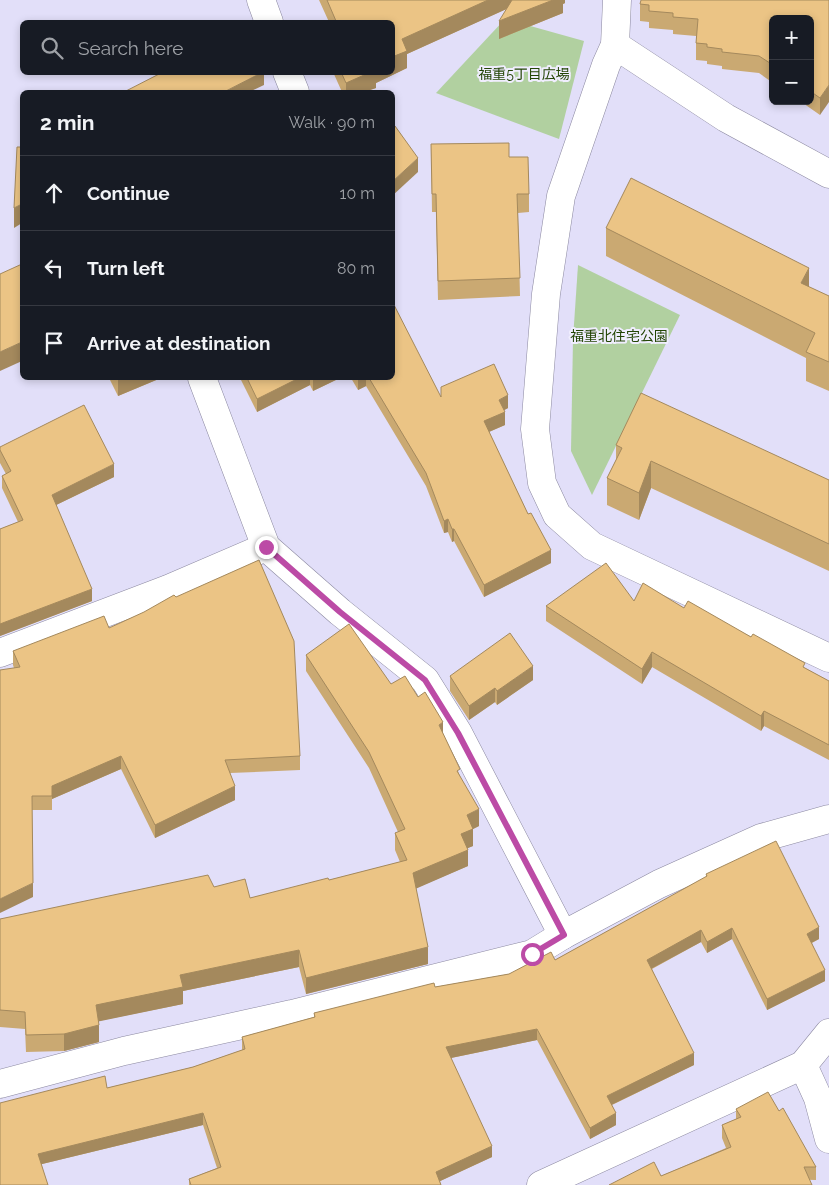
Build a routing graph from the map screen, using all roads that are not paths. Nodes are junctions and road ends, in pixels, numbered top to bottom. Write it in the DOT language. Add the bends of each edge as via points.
graph roads {
  1 [pos="261,0"];
  2 [pos="617,0"];
  3 [pos="268,20"];
  4 [pos="615,45"];
  5 [pos="288,75"];
  6 [pos="294,90"];
  7 [pos="829,174"];
  8 [pos="203,380"];
  9 [pos="266,547"];
  10 [pos="0,653"];
  11 [pos="829,658"];
  12 [pos="829,820"];
  13 [pos="564,935"];
  14 [pos="829,1034"];
  15 [pos="803,1066"];
  16 [pos="0,1084"];
  17 [pos="829,1139"];
  18 [pos="541,1185"];
  1 -- 3 [label="street"];
  2 -- 4 [label="street"];
  4 -- 7 [label="street" via="726,118"];
  4 -- 11 [label="street" via="561,196 546,294 535,429 542,484 557,515 592,546"];
  5 -- 6 [label="street"];
  8 -- 9 [label="street"];
  9 -- 10 [label="street" via="168,589"];
  9 -- 13 [label="street" via="425,680 458,733"];
  12 -- 13 [label="street" via="761,838 659,884"];
  13 -- 16 [label="street" via="532,954 292,1014 124,1051"];
  14 -- 15 [label="street"];
  15 -- 17 [label="street" via="818,1098"];
  15 -- 18 [label="street"];
}
